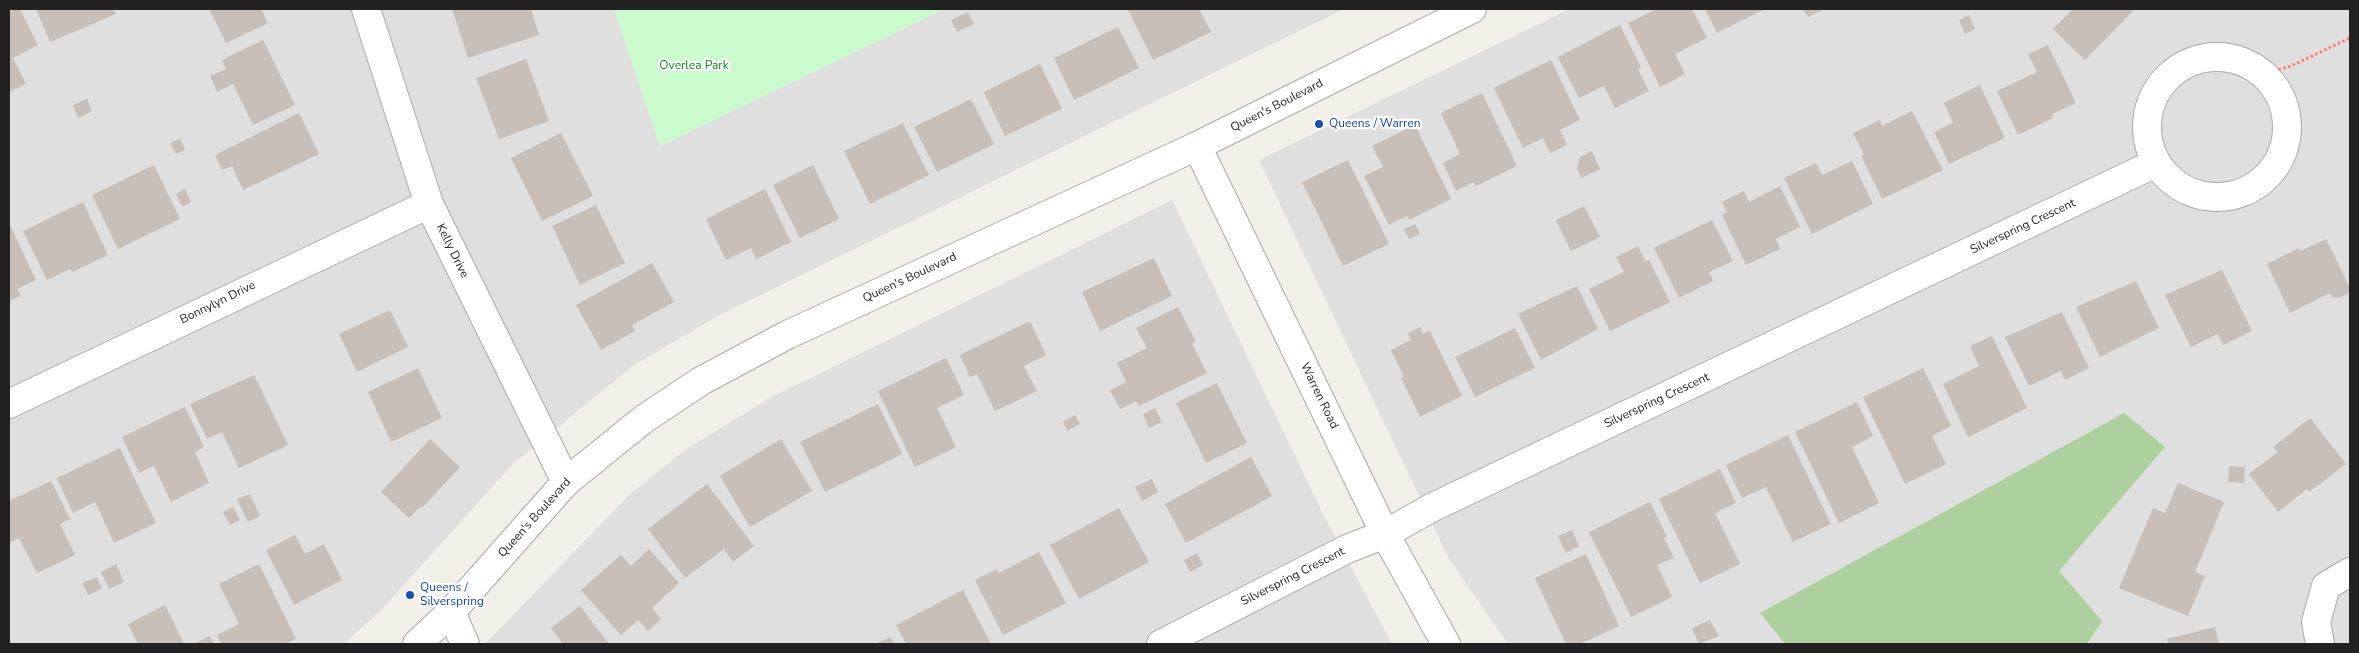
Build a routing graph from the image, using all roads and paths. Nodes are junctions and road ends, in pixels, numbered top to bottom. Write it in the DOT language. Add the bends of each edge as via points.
graph roads {
  1 [pos="366,9"];
  2 [pos="1472,9"];
  3 [pos="2350,38"];
  4 [pos="2264,74"];
  5 [pos="1197,146"];
  6 [pos="2156,163"];
  7 [pos="429,204"];
  8 [pos="9,404"];
  9 [pos="566,482"];
  10 [pos="1385,534"];
  11 [pos="2350,572"];
  12 [pos="450,612"];
  13 [pos="417,644"];
  14 [pos="465,644"];
  15 [pos="1161,644"];
  16 [pos="1446,644"];
  17 [pos="2320,644"];
  1 -- 7 [label="street, Kelly Drive"];
  2 -- 5 [label="street, Queen's Boulevard"];
  3 -- 4 [label="path" via="2291,66"];
  4 -- 6 [label="street" via="2233,58 2208,57 2184,65 2164,80 2152,98 2146,122 2149,146"];
  4 -- 6 [label="street" via="2279,93 2286,114 2286,139 2277,164 2260,182 2230,196 2206,196 2172,181"];
  5 -- 9 [label="street, Queen's Boulevard" via="787,335 701,381 644,419"];
  5 -- 10 [label="street, Warren Road"];
  6 -- 10 [label="street, Silverspring Crescent" via="1433,507"];
  7 -- 8 [label="street, Bonnylyn Drive"];
  7 -- 9 [label="street, Kelly Drive"];
  9 -- 12 [label="street, Queen's Boulevard"];
  10 -- 15 [label="street, Silverspring Crescent" via="1347,549"];
  10 -- 16 [label="street, Warren Road"];
  11 -- 17 [label="street" via="2326,586 2316,622"];
  12 -- 13 [label="street, Queen's Boulevard"];
  12 -- 14 [label="street"];
}
